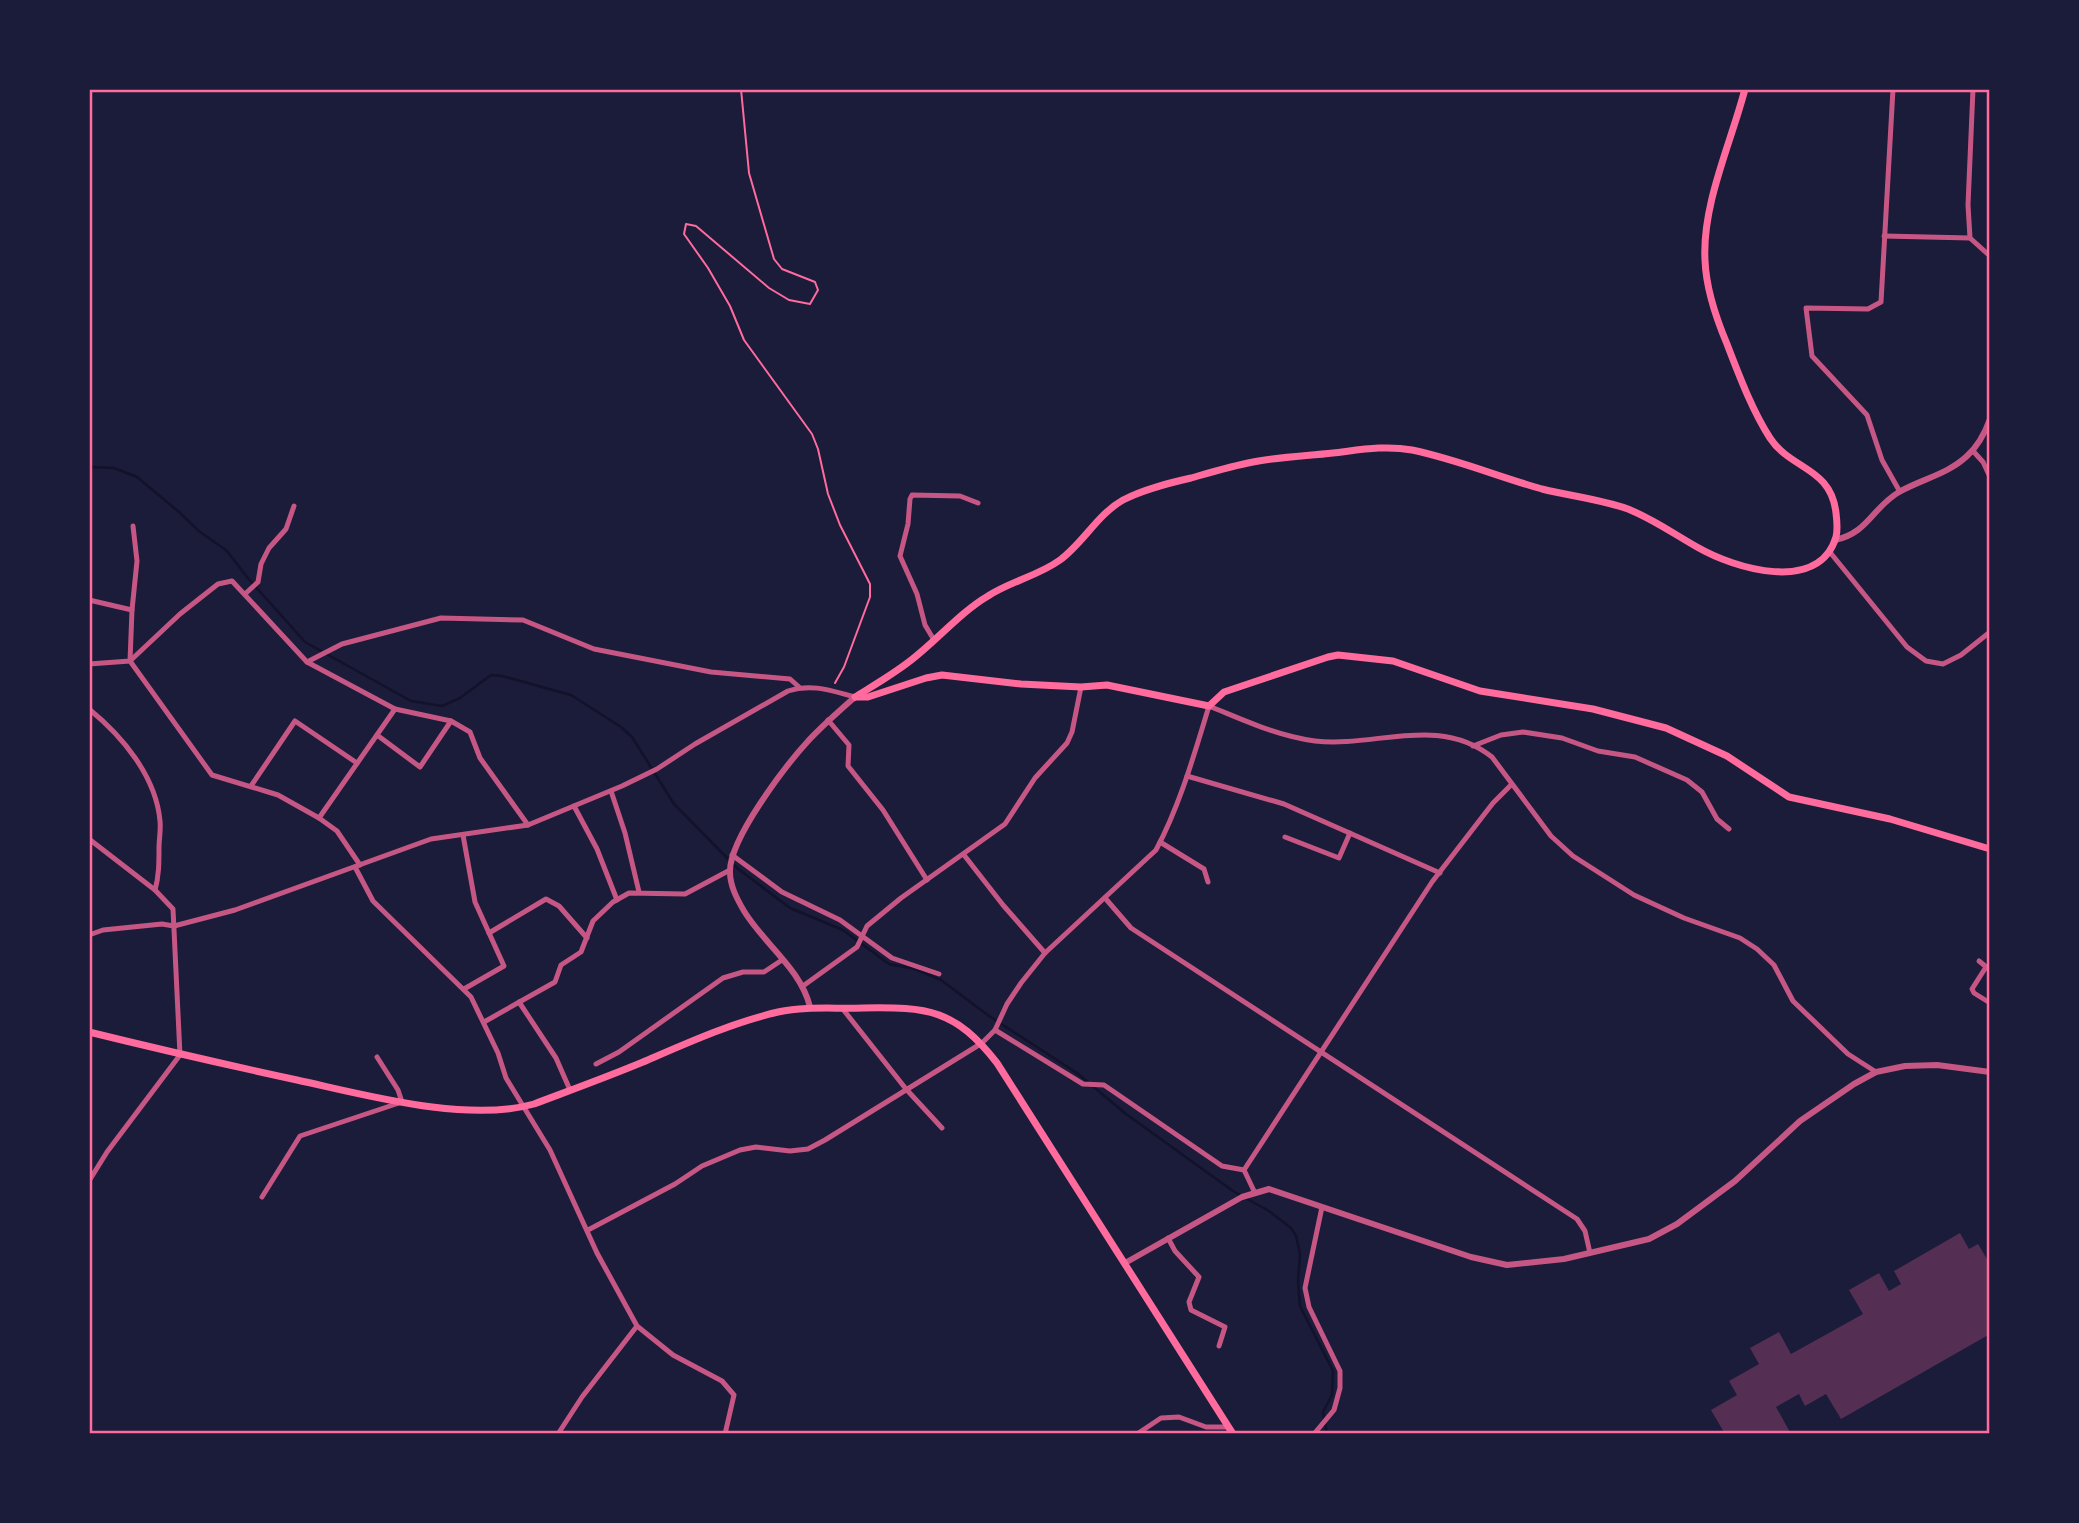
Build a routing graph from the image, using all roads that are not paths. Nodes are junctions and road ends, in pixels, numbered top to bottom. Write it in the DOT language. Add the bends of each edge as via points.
graph roads {
  1 [pos="1893,89"];
  2 [pos="1973,89"];
  3 [pos="1743,91"];
  4 [pos="1884,236"];
  5 [pos="1970,238"];
  6 [pos="1990,256"];
  7 [pos="1990,419"];
  8 [pos="1973,451"];
  9 [pos="1990,477"];
  10 [pos="1900,492"];
  11 [pos="978,503"];
  12 [pos="294,506"];
  13 [pos="133,526"];
  14 [pos="1835,540"];
  15 [pos="1829,551"];
  16 [pos="245,594"];
  17 [pos="89,600"];
  18 [pos="132,610"];
  19 [pos="1990,632"];
  20 [pos="934,640"];
  21 [pos="131,661"];
  22 [pos="307,662"];
  23 [pos="89,664"];
  24 [pos="799,687"];
  25 [pos="1082,687"];
  26 [pos="855,697"];
  27 [pos="1209,706"];
  28 [pos="89,709"];
  29 [pos="395,709"];
  30 [pos="828,720"];
  31 [pos="451,722"];
  32 [pos="377,735"];
  33 [pos="1473,746"];
  34 [pos="358,763"];
  35 [pos="1187,776"];
  36 [pos="1511,785"];
  37 [pos="251,786"];
  38 [pos="611,791"];
  39 [pos="574,806"];
  40 [pos="319,818"];
  41 [pos="528,825"];
  42 [pos="1729,829"];
  43 [pos="1350,833"];
  44 [pos="463,835"];
  45 [pos="1284,837"];
  46 [pos="89,839"];
  47 [pos="1160,842"];
  48 [pos="1990,849"];
  49 [pos="733,855"];
  50 [pos="964,855"];
  51 [pos="358,866"];
  52 [pos="730,870"];
  53 [pos="1440,873"];
  54 [pos="927,880"];
  55 [pos="1208,882"];
  56 [pos="155,891"];
  57 [pos="639,892"];
  58 [pos="1105,898"];
  59 [pos="617,900"];
  60 [pos="174,926"];
  61 [pos="489,933"];
  62 [pos="863,934"];
  63 [pos="89,935"];
  64 [pos="587,938"];
  65 [pos="1045,953"];
  66 [pos="782,960"];
  67 [pos="1979,961"];
  68 [pos="1988,968"];
  69 [pos="939,974"];
  70 [pos="803,986"];
  71 [pos="464,989"];
  72 [pos="519,1002"];
  73 [pos="1990,1003"];
  74 [pos="810,1007"];
  75 [pos="842,1008"];
  76 [pos="484,1022"];
  77 [pos="996,1030"];
  78 [pos="89,1032"];
  79 [pos="982,1043"];
  80 [pos="1322,1051"];
  81 [pos="180,1055"];
  82 [pos="377,1057"];
  83 [pos="596,1064"];
  84 [pos="1876,1072"];
  85 [pos="1990,1073"];
  86 [pos="906,1089"];
  87 [pos="570,1090"];
  88 [pos="402,1102"];
  89 [pos="522,1107"];
  90 [pos="942,1128"];
  91 [pos="1244,1170"];
  92 [pos="89,1181"];
  93 [pos="1255,1193"];
  94 [pos="262,1197"];
  95 [pos="1322,1207"];
  96 [pos="588,1230"];
  97 [pos="1168,1238"];
  98 [pos="1590,1253"];
  99 [pos="1125,1264"];
  100 [pos="637,1326"];
  101 [pos="1219,1346"];
  102 [pos="1231,1430"];
  103 [pos="558,1434"];
  104 [pos="725,1434"];
  105 [pos="1137,1434"];
  106 [pos="1314,1434"];
  1 -- 4 [label="street"];
  2 -- 5 [label="street"];
  3 -- 14 [label="main road" via="1714,193 1704,258 1709,286 1728,346 1764,428 1785,455 1813,471 1831,492 1837,518"];
  4 -- 5 [label="street"];
  4 -- 10 [label="street" via="1881,302 1868,309 1806,308 1812,356 1867,415 1882,460"];
  5 -- 6 [label="street"];
  7 -- 8 [label="street"];
  8 -- 9 [label="street"];
  8 -- 10 [label="street" via="1954,467"];
  10 -- 14 [label="street" via="1857,533"];
  11 -- 20 [label="street" via="960,496 912,495 909,499 900,556"];
  12 -- 16 [label="street" via="286,529 261,564 258,582"];
  13 -- 18 [label="street" via="138,561"];
  14 -- 15 [label="main road"];
  15 -- 19 [label="street" via="1907,647 1926,661 1943,664"];
  15 -- 20 [label="main road" via="1815,566 1800,571 1783,573 1743,565 1698,548 1662,524 1624,508 1412,450 1378,448 1254,462 1143,491 1121,501 1044,571 989,595"];
  16 -- 21 [label="street" via="232,581 218,584"];
  16 -- 22 [label="street"];
  17 -- 18 [label="street"];
  18 -- 21 [label="street"];
  20 -- 26 [label="main road"];
  21 -- 23 [label="street"];
  21 -- 37 [label="street" via="212,775"];
  22 -- 24 [label="street" via="342,644 442,618 523,620 594,649 711,672 790,679"];
  22 -- 29 [label="street"];
  24 -- 26 [label="street" via="814,686"];
  24 -- 38 [label="street"];
  25 -- 26 [label="main road" via="942,675"];
  25 -- 27 [label="main road" via="1107,685"];
  25 -- 50 [label="street" via="1067,743 1035,778 1005,824"];
  26 -- 30 [label="street"];
  27 -- 33 [label="street" via="1274,733 1317,741 1409,734 1450,738"];
  27 -- 35 [label="street"];
  27 -- 48 [label="main road" via="1224,692 1328,657 1393,661 1480,691 1593,709 1666,729 1727,756 1789,797"];
  28 -- 56 [label="street" via="120,738 154,796 160,820"];
  29 -- 31 [label="street"];
  29 -- 32 [label="street"];
  30 -- 49 [label="street" via="790,763 746,827"];
  30 -- 54 [label="street" via="849,745 848,766 883,810"];
  31 -- 32 [label="street" via="420,767"];
  31 -- 41 [label="street" via="470,732 480,758"];
  32 -- 34 [label="street"];
  33 -- 36 [label="street" via="1492,757"];
  33 -- 42 [label="street" via="1523,732 1635,757 1687,780 1702,792 1717,819"];
  34 -- 37 [label="street" via="295,721"];
  34 -- 40 [label="street"];
  35 -- 43 [label="street" via="1284,804"];
  35 -- 47 [label="street"];
  36 -- 53 [label="street"];
  36 -- 84 [label="street" via="1551,836 1602,876 1634,895 1757,949 1774,965 1793,1001 1848,1054"];
  37 -- 40 [label="street"];
  38 -- 39 [label="street"];
  38 -- 57 [label="street"];
  39 -- 41 [label="street"];
  39 -- 59 [label="street"];
  40 -- 51 [label="street" via="337,831"];
  41 -- 44 [label="street"];
  43 -- 45 [label="street" via="1339,858"];
  43 -- 53 [label="street"];
  44 -- 51 [label="street" via="431,839"];
  44 -- 61 [label="street" via="475,902"];
  46 -- 56 [label="street"];
  47 -- 55 [label="street" via="1204,869"];
  47 -- 58 [label="street"];
  49 -- 52 [label="street"];
  49 -- 62 [label="street" via="782,892"];
  50 -- 54 [label="street"];
  50 -- 65 [label="street"];
  51 -- 60 [label="street" via="235,910"];
  51 -- 71 [label="street" via="373,901"];
  52 -- 57 [label="street" via="685,894"];
  52 -- 66 [label="street" via="732,889 745,913"];
  53 -- 80 [label="street"];
  54 -- 62 [label="street" via="867,926"];
  56 -- 60 [label="street" via="173,909"];
  57 -- 59 [label="street"];
  58 -- 65 [label="street"];
  58 -- 80 [label="street" via="1131,928"];
  59 -- 64 [label="street" via="593,921"];
  60 -- 63 [label="street"];
  60 -- 81 [label="street"];
  61 -- 64 [label="street" via="546,899 559,906"];
  61 -- 71 [label="street" via="504,966"];
  62 -- 69 [label="street" via="892,958"];
  62 -- 70 [label="street" via="857,947"];
  64 -- 72 [label="street" via="581,952 561,965 555,982"];
  65 -- 77 [label="street" via="1020,982"];
  66 -- 70 [label="street"];
  66 -- 83 [label="street" via="764,972 723,978 620,1052"];
  67 -- 68 [label="street"];
  68 -- 73 [label="street" via="1972,989"];
  70 -- 74 [label="street"];
  71 -- 76 [label="street"];
  72 -- 76 [label="street"];
  72 -- 87 [label="street" via="556,1058"];
  74 -- 75 [label="main road"];
  74 -- 87 [label="main road" via="710,1034"];
  75 -- 79 [label="main road" via="909,1007 933,1012 956,1022"];
  75 -- 86 [label="street"];
  76 -- 89 [label="street"];
  77 -- 79 [label="street"];
  77 -- 91 [label="street" via="1083,1084 1104,1085 1222,1166"];
  78 -- 81 [label="main road"];
  79 -- 86 [label="street"];
  79 -- 99 [label="main road"];
  80 -- 91 [label="street"];
  80 -- 98 [label="street" via="1577,1219"];
  81 -- 88 [label="main road"];
  81 -- 92 [label="street"];
  82 -- 88 [label="street"];
  84 -- 85 [label="street" via="1937,1065"];
  84 -- 98 [label="street" via="1800,1121 1735,1181 1677,1224 1649,1239"];
  86 -- 90 [label="street"];
  86 -- 96 [label="street" via="808,1149 740,1150 702,1166"];
  87 -- 89 [label="main road"];
  88 -- 89 [label="main road" via="480,1109"];
  88 -- 94 [label="street" via="300,1136"];
  89 -- 96 [label="street" via="550,1150"];
  91 -- 93 [label="street"];
  93 -- 95 [label="street" via="1269,1189"];
  93 -- 97 [label="street"];
  95 -- 98 [label="street" via="1507,1265"];
  95 -- 106 [label="street" via="1304,1288 1340,1371 1340,1388 1334,1410"];
  96 -- 100 [label="street"];
  97 -- 99 [label="street"];
  97 -- 101 [label="street" via="1199,1278 1189,1302 1191,1310 1225,1327"];
  99 -- 102 [label="main road"];
  100 -- 103 [label="street"];
  100 -- 104 [label="street" via="673,1355 722,1381 734,1395"];
  102 -- 105 [label="street" via="1179,1417 1161,1418"];
}
